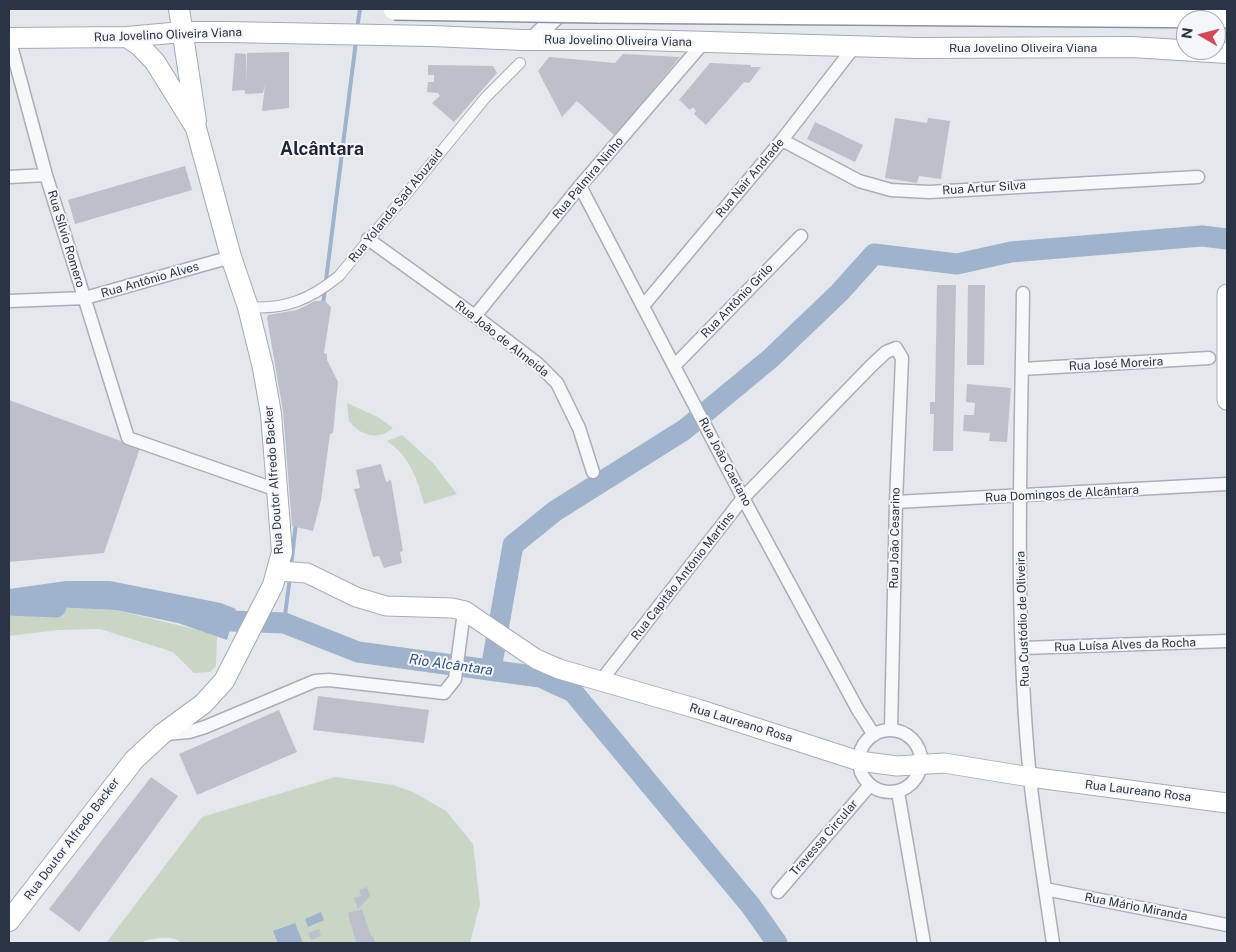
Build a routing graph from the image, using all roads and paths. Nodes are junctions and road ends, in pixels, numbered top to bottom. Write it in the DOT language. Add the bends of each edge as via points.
graph roads {
  1 [pos="178,9"];
  2 [pos="394,9"];
  3 [pos="564,9"];
  4 [pos="1176,17"];
  5 [pos="182,32"];
  6 [pos="127,37"];
  7 [pos="9,38"];
  8 [pos="532,40"];
  9 [pos="704,42"];
  10 [pos="854,47"];
  11 [pos="1227,53"];
  12 [pos="520,63"];
  13 [pos="196,128"];
  14 [pos="782,140"];
  15 [pos="46,175"];
  16 [pos="9,177"];
  17 [pos="1198,177"];
  18 [pos="580,186"];
  19 [pos="801,236"];
  20 [pos="368,240"];
  21 [pos="231,257"];
  22 [pos="1023,293"];
  23 [pos="1227,294"];
  24 [pos="84,298"];
  25 [pos="9,302"];
  26 [pos="643,306"];
  27 [pos="248,307"];
  28 [pos="475,316"];
  29 [pos="896,348"];
  30 [pos="1209,358"];
  31 [pos="674,366"];
  32 [pos="1022,369"];
  33 [pos="1227,400"];
  34 [pos="593,472"];
  35 [pos="1227,484"];
  36 [pos="278,490"];
  37 [pos="1021,497"];
  38 [pos="743,498"];
  39 [pos="896,502"];
  40 [pos="285,575"];
  41 [pos="471,620"];
  42 [pos="1227,641"];
  43 [pos="1023,648"];
  44 [pos="600,682"];
  45 [pos="891,730"];
  46 [pos="162,734"];
  47 [pos="874,735"];
  48 [pos="859,762"];
  49 [pos="921,764"];
  50 [pos="1030,777"];
  51 [pos="870,785"];
  52 [pos="898,792"];
  53 [pos="1227,803"];
  54 [pos="1045,890"];
  55 [pos="778,892"];
  56 [pos="9,921"];
  57 [pos="1227,925"];
  58 [pos="924,943"];
  59 [pos="1052,943"];
  1 -- 5 [label="main road"];
  2 -- 4 [label="highway, bridge"];
  3 -- 8 [label="street"];
  5 -- 6 [label="main road, Rua Jovelino Oliveira Viana"];
  5 -- 8 [label="main road, Rua Jovelino Oliveira Viana"];
  5 -- 13 [label="main road"];
  6 -- 7 [label="main road, Rua Jovelino Oliveira Viana"];
  6 -- 13 [label="main road, Rua Doutor Alfredo Backer" via="155,62"];
  7 -- 15 [label="street, Rua Sílvio Romero"];
  8 -- 9 [label="main road, Rua Jovelino Oliveira Viana"];
  9 -- 10 [label="main road, Rua Jovelino Oliveira Viana"];
  9 -- 18 [label="street, Rua Palmira Ninho"];
  10 -- 11 [label="main road, Rua Jovelino Oliveira Viana" via="1132,48"];
  10 -- 14 [label="street, Rua Nair Andrade"];
  12 -- 20 [label="street, Rua Yolanda Sad Abuzaid" via="486,97"];
  13 -- 21 [label="main road, Rua Doutor Alfredo Backer"];
  14 -- 17 [label="street, Rua Artur Silva" via="860,181 891,190 929,192"];
  14 -- 26 [label="street, Rua Nair Andrade"];
  15 -- 16 [label="street"];
  15 -- 24 [label="street, Rua Sílvio Romero"];
  18 -- 26 [label="street, Rua João Caetano"];
  18 -- 28 [label="street, Rua Palmira Ninho"];
  19 -- 31 [label="street, Rua Antônio Grilo"];
  20 -- 27 [label="street, Rua Yolanda Sad Abuzaid" via="324,289 280,307"];
  20 -- 28 [label="street, Rua João de Almeida"];
  21 -- 24 [label="street, Rua Antônio Alves"];
  21 -- 27 [label="main road, Rua Doutor Alfredo Backer"];
  22 -- 32 [label="street, Rua Custódio de Oliveira"];
  23 -- 33 [label="main road"];
  24 -- 25 [label="street, Rua Antônio Alves"];
  24 -- 36 [label="street, Rua Sílvio Romero" via="128,438"];
  26 -- 31 [label="street, Rua João Caetano"];
  27 -- 36 [label="main road, Rua Doutor Alfredo Backer" via="271,414"];
  28 -- 34 [label="street, Rua João de Almeida" via="538,364 557,383 579,428"];
  29 -- 38 [label="street, Rua Capitão Antônio Martins" via="886,352 871,366"];
  29 -- 39 [label="street, Rua João Cesarino" via="902,358"];
  30 -- 32 [label="street, Rua José Moreira"];
  31 -- 38 [label="street, Rua João Caetano"];
  32 -- 37 [label="street, Rua Custódio de Oliveira"];
  35 -- 37 [label="street, Rua Domingos de Alcântara"];
  36 -- 40 [label="main road, Rua Doutor Alfredo Backer"];
  37 -- 39 [label="street, Rua Domingos de Alcântara"];
  37 -- 43 [label="street, Rua Custódio de Oliveira"];
  38 -- 44 [label="street, Rua Capitão Antônio Martins"];
  38 -- 47 [label="street, Rua João Caetano"];
  39 -- 45 [label="street, Rua João Cesarino"];
  40 -- 41 [label="main road, Rua Laureano Rosa" via="386,606 465,611"];
  40 -- 46 [label="main road, Rua Doutor Alfredo Backer" via="214,694"];
  41 -- 44 [label="main road, Rua Laureano Rosa" via="536,659"];
  41 -- 46 [label="street" via="455,679 444,692 315,681 205,727"];
  42 -- 43 [label="street, Rua Luísa Alves da Rocha"];
  43 -- 50 [label="street, Rua Custódio de Oliveira"];
  44 -- 48 [label="main road, Rua Laureano Rosa" via="698,709"];
  45 -- 47 [label="street"];
  45 -- 49 [label="street" via="912,739 918,748"];
  46 -- 56 [label="main road, Rua Doutor Alfredo Backer" via="118,779"];
  47 -- 48 [label="street" via="867,741"];
  48 -- 49 [label="main road, Rua Laureano Rosa" via="897,766"];
  48 -- 51 [label="street" via="861,772"];
  49 -- 50 [label="main road, Rua Laureano Rosa" via="944,763"];
  49 -- 52 [label="street" via="917,778"];
  50 -- 53 [label="main road, Rua Laureano Rosa"];
  50 -- 54 [label="street, Rua Custódio de Oliveira"];
  51 -- 52 [label="street" via="881,791"];
  51 -- 55 [label="street, Travessa Circular"];
  52 -- 58 [label="street"];
  54 -- 57 [label="street, Rua Mário Miranda"];
  54 -- 59 [label="street, Rua Custódio de Oliveira"];
}
